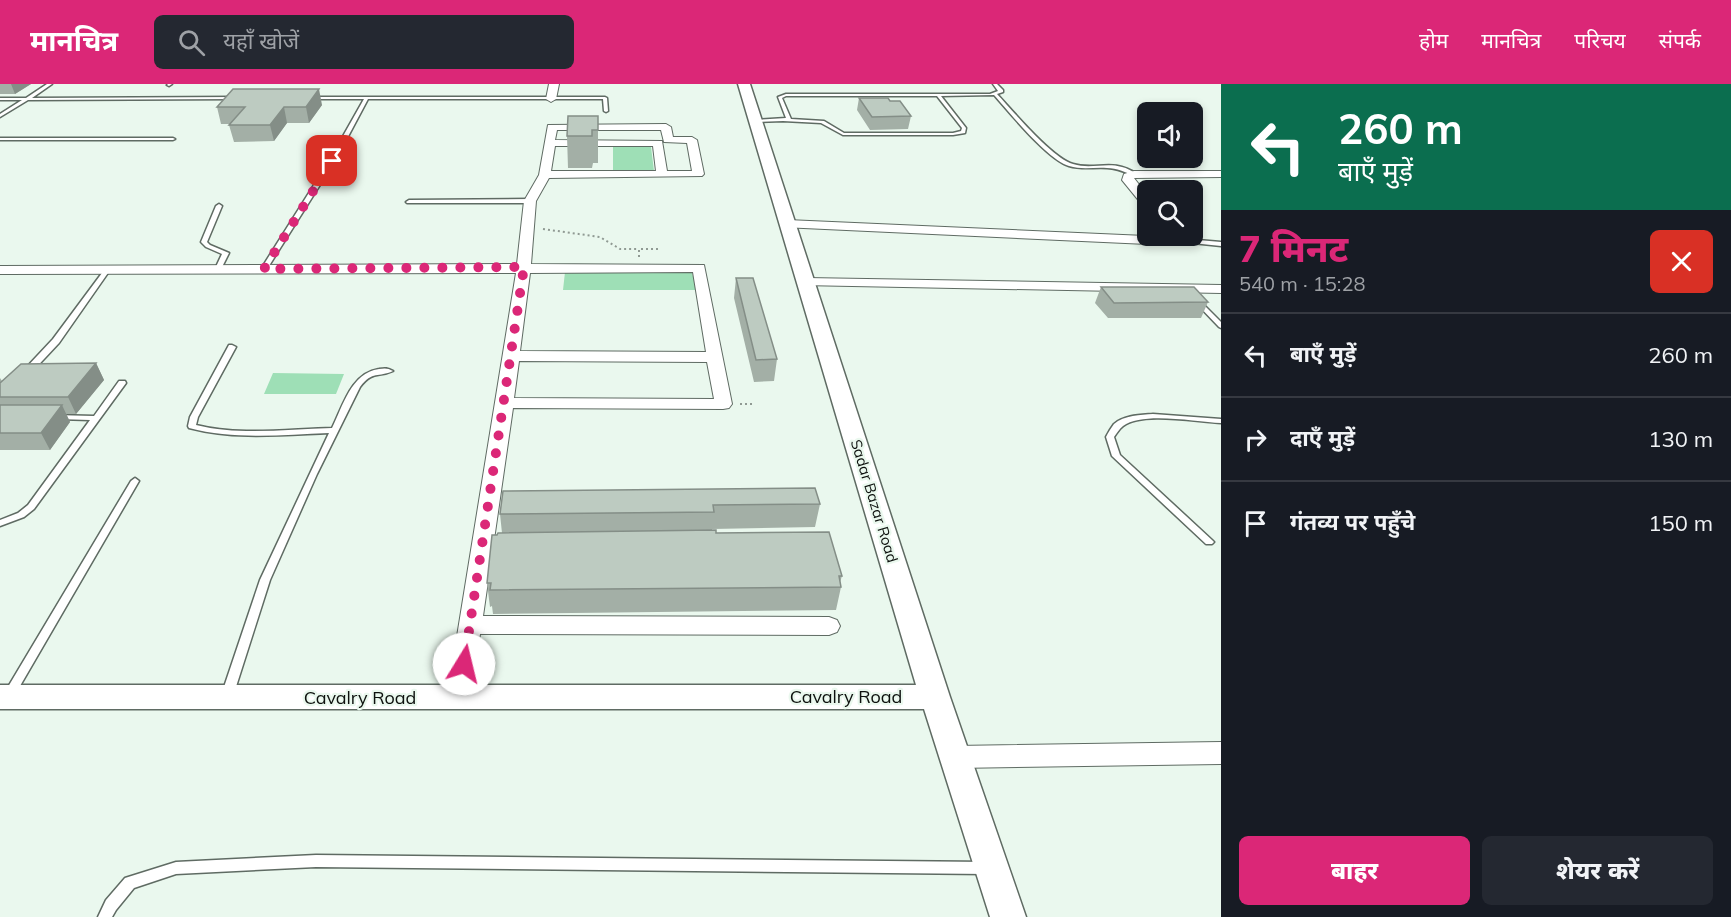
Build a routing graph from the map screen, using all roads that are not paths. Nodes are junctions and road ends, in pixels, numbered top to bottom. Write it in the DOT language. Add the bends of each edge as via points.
graph roads {
  1 [pos="50,84"];
  2 [pos="554,84"];
  3 [pos="744,84"];
  4 [pos="995,84"];
  5 [pos="995,94"];
  6 [pos="938,95"];
  7 [pos="249,98"];
  8 [pos="307,98"];
  9 [pos="0,99"];
  10 [pos="27,99"];
  11 [pos="366,99"];
  12 [pos="551,99"];
  13 [pos="606,111"];
  14 [pos="0,116"];
  15 [pos="786,120"];
  16 [pos="755,121"];
  17 [pos="0,139"];
  18 [pos="173,139"];
  19 [pos="663,142"];
  20 [pos="549,143"];
  21 [pos="606,159"];
  22 [pos="662,174"];
  23 [pos="1134,174"];
  24 [pos="1221,174"];
  25 [pos="545,175"];
  26 [pos="1137,191"];
  27 [pos="530,201"];
  28 [pos="410,202"];
  29 [pos="219,206"];
  30 [pos="788,224"];
  31 [pos="1137,237"];
  32 [pos="1203,242"];
  33 [pos="1221,244"];
  34 [pos="524,267"];
  35 [pos="218,269"];
  36 [pos="264,269"];
  37 [pos="0,270"];
  38 [pos="107,270"];
  39 [pos="806,282"];
  40 [pos="1185,288"];
  41 [pos="1221,289"];
  42 [pos="1221,326"];
  43 [pos="232,348"];
  44 [pos="512,356"];
  45 [pos="715,357"];
  46 [pos="389,370"];
  47 [pos="122,383"];
  48 [pos="16,384"];
  49 [pos="506,403"];
  50 [pos="45,417"];
  51 [pos="96,418"];
  52 [pos="1221,422"];
  53 [pos="335,430"];
  54 [pos="135,482"];
  55 [pos="0,523"];
  56 [pos="1209,542"];
  57 [pos="507,546"];
  58 [pos="483,547"];
  59 [pos="470,625"];
  60 [pos="830,626"];
  61 [pos="4,697"];
  62 [pos="935,697"];
  63 [pos="226,698"];
  64 [pos="459,698"];
  65 [pos="1221,753"];
  66 [pos="955,757"];
  67 [pos="992,868"];
  68 [pos="105,917"];
  69 [pos="1008,917"];
  1 -- 10 [label="lane"];
  2 -- 12 [label="street"];
  3 -- 16 [label="street, Sadar Bazar Road"];
  4 -- 5 [label="lane" via="1001,91"];
  5 -- 6 [label="lane"];
  5 -- 23 [label="lane" via="1064,163 1113,165"];
  6 -- 15 [label="lane" via="786,94 780,97 789,117"];
  6 -- 15 [label="lane" via="965,131 848,135 822,122"];
  7 -- 10 [label="lane"];
  8 -- 11 [label="lane"];
  9 -- 10 [label="lane"];
  10 -- 14 [label="lane"];
  11 -- 12 [label="lane"];
  11 -- 36 [label="lane"];
  12 -- 13 [label="lane" via="605,99"];
  15 -- 16 [label="lane"];
  16 -- 30 [label="street, Sadar Bazar Road"];
  17 -- 18 [label="lane"];
  19 -- 20 [label="street" via="666,127 552,127"];
  19 -- 21 [label="street"];
  19 -- 22 [label="street"];
  19 -- 22 [label="street" via="692,140 698,174"];
  20 -- 21 [label="street"];
  20 -- 25 [label="street"];
  21 -- 22 [label="street"];
  21 -- 25 [label="street"];
  23 -- 24 [label="street"];
  23 -- 26 [label="street" via="1128,180"];
  25 -- 27 [label="street"];
  27 -- 28 [label="lane"];
  27 -- 34 [label="street"];
  29 -- 35 [label="lane" via="204,242 226,253"];
  30 -- 31 [label="street"];
  30 -- 39 [label="street, Sadar Bazar Road"];
  32 -- 33 [label="lane"];
  34 -- 36 [label="street"];
  34 -- 44 [label="street"];
  34 -- 45 [label="street" via="699,268"];
  35 -- 36 [label="street"];
  35 -- 38 [label="street"];
  37 -- 38 [label="street"];
  38 -- 48 [label="lane" via="56,341"];
  39 -- 40 [label="street"];
  39 -- 62 [label="street, Sadar Bazar Road"];
  40 -- 41 [label="street"];
  40 -- 42 [label="lane"];
  43 -- 53 [label="lane" via="192,426 225,431"];
  44 -- 45 [label="street"];
  44 -- 49 [label="street"];
  45 -- 49 [label="street" via="723,404"];
  46 -- 53 [label="lane" via="373,371 363,377"];
  47 -- 51 [label="lane"];
  49 -- 58 [label="street"];
  50 -- 51 [label="lane"];
  51 -- 55 [label="lane" via="32,507 21,516"];
  52 -- 56 [label="lane" via="1148,416 1130,419 1110,437 1116,456"];
  53 -- 63 [label="lane" via="265,580"];
  54 -- 61 [label="lane"];
  57 -- 58 [label="street"];
  58 -- 59 [label="street"];
  59 -- 60 [label="street"];
  59 -- 64 [label="street"];
  61 -- 63 [label="street, Cavalry Road"];
  62 -- 64 [label="street, Cavalry Road"];
  62 -- 66 [label="street, Sadar Bazar Road"];
  63 -- 64 [label="street, Cavalry Road"];
  65 -- 66 [label="street"];
  66 -- 67 [label="street, Sadar Bazar Road"];
  67 -- 68 [label="lane" via="316,861 177,868 130,883"];
  67 -- 69 [label="street, Sadar Bazar Road"];
}
